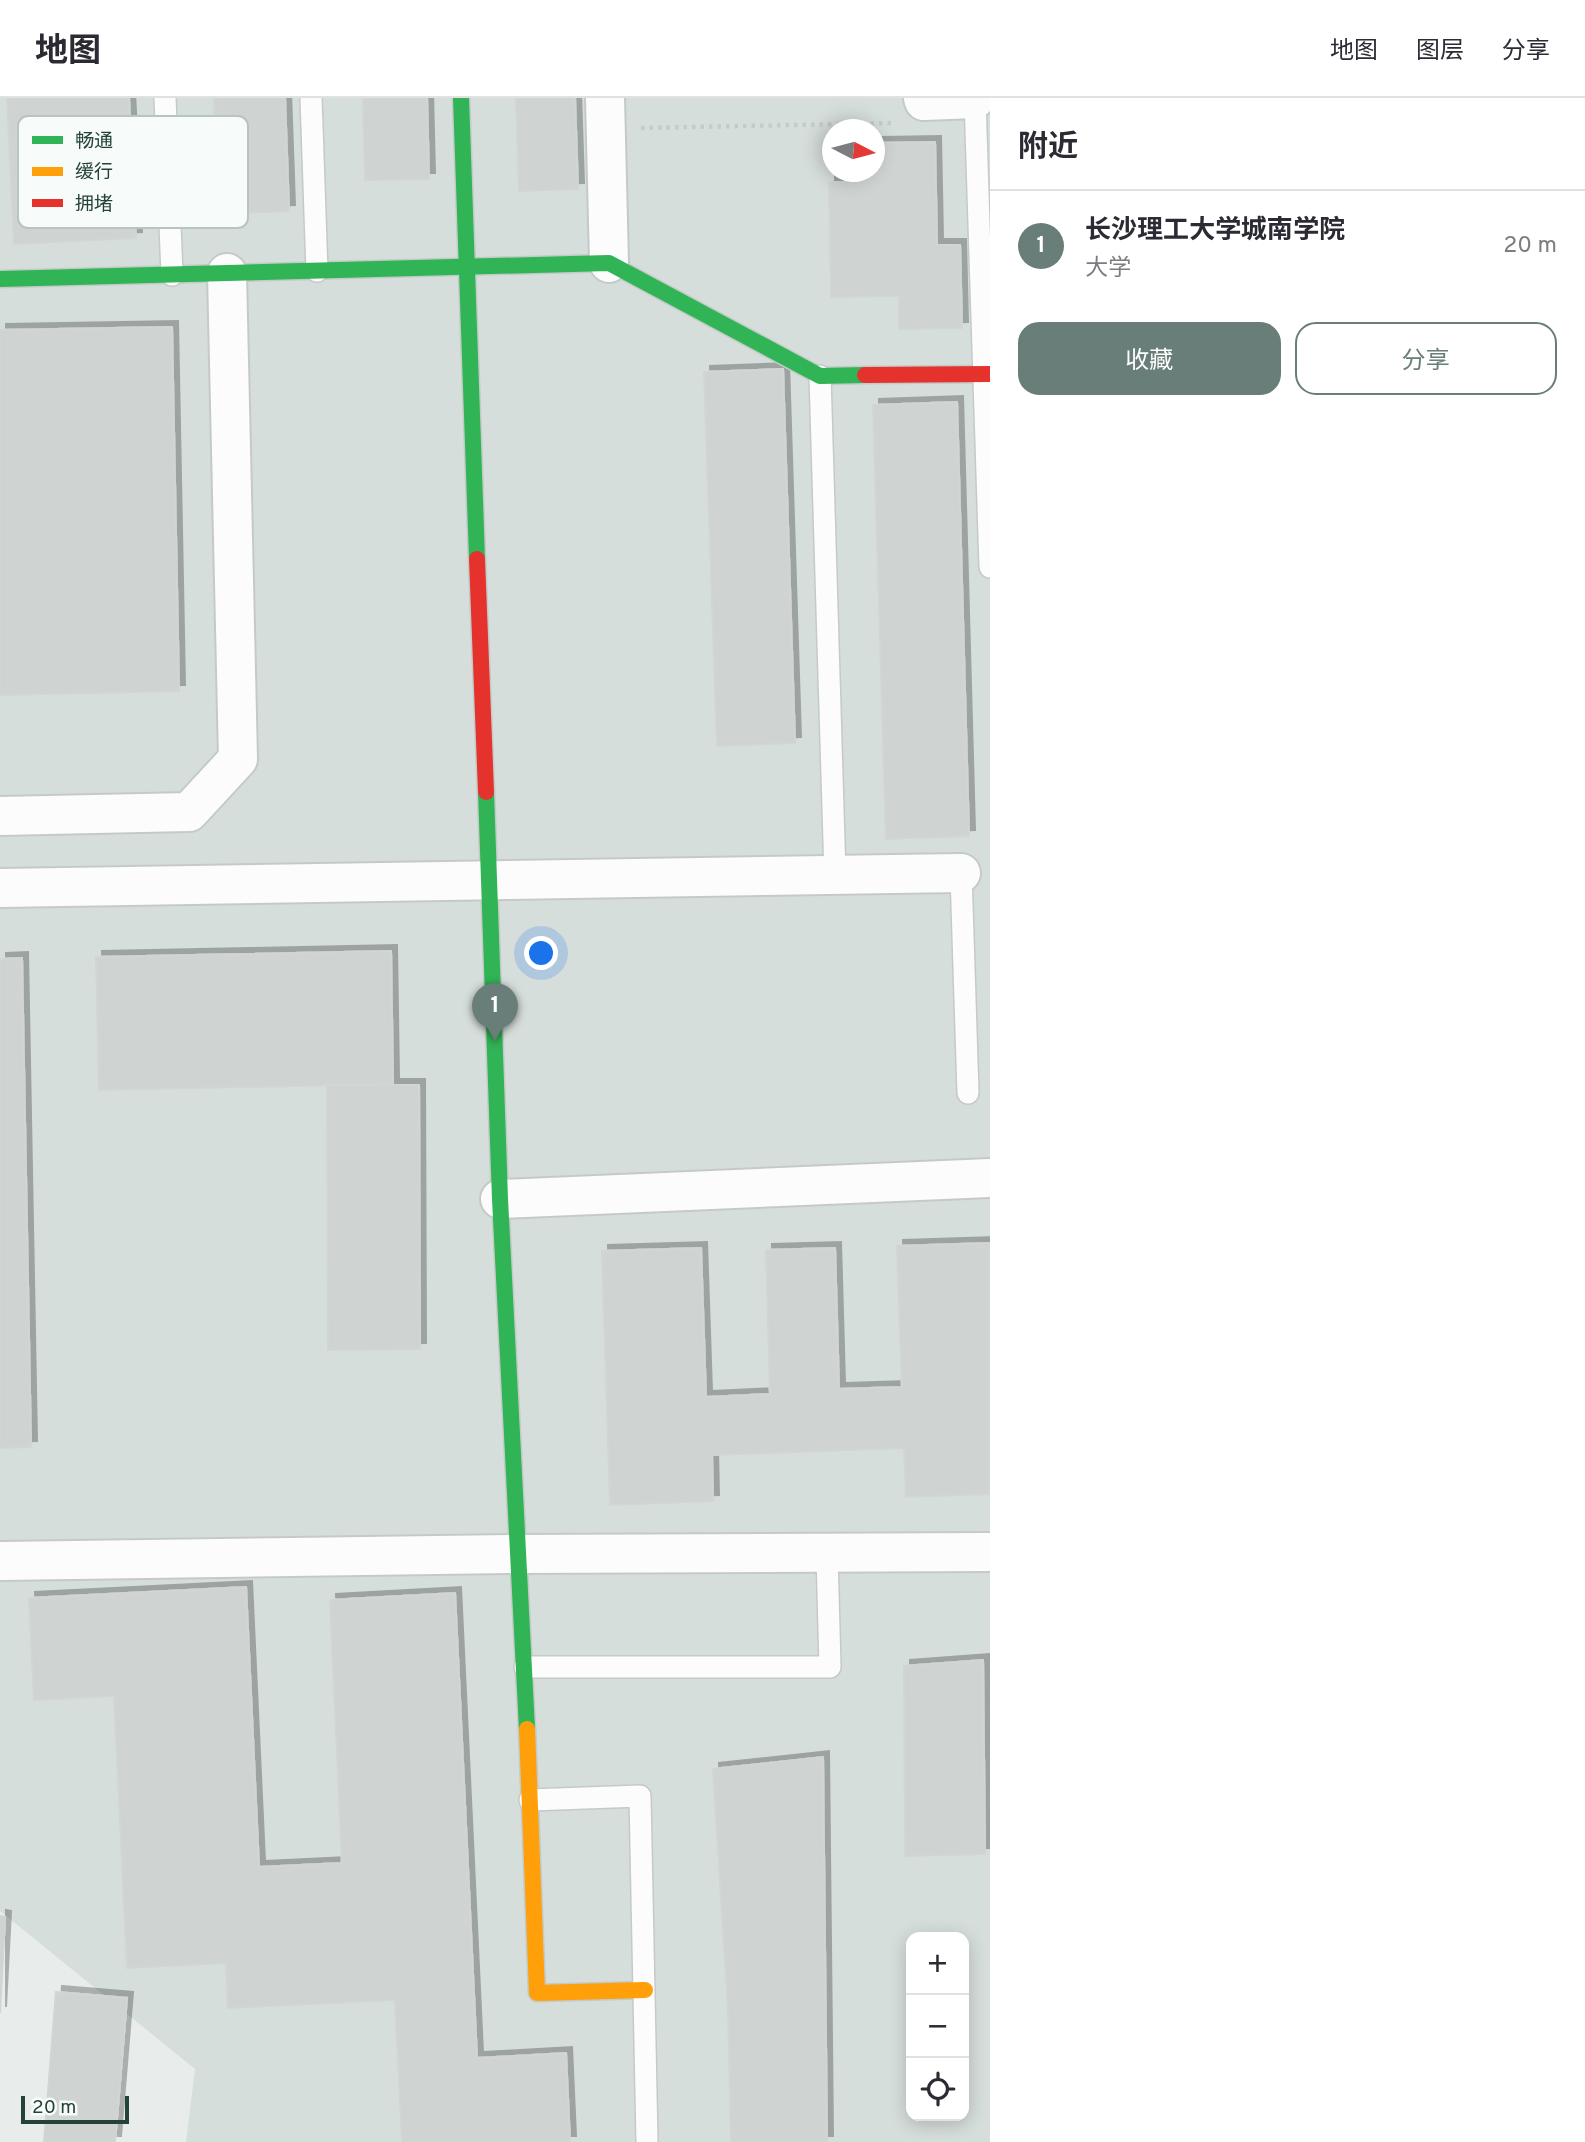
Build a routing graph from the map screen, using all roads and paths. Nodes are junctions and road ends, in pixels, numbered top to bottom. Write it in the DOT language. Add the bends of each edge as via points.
graph roads {
  1 [pos="165,98"];
  2 [pos="311,98"];
  3 [pos="461,98"];
  4 [pos="923,99"];
  5 [pos="982,99"];
  6 [pos="605,114"];
  7 [pos="166,116"];
  8 [pos="170,228"];
  9 [pos="609,263"];
  10 [pos="466,267"];
  11 [pos="317,271"];
  12 [pos="227,273"];
  13 [pos="172,275"];
  14 [pos="0,279"];
  15 [pos="987,374"];
  16 [pos="820,376"];
  17 [pos="990,567"];
  18 [pos="0,816"];
  19 [pos="961,873"];
  20 [pos="835,875"];
  21 [pos="488,880"];
  22 [pos="0,888"];
  23 [pos="968,1093"];
  24 [pos="990,1178"];
  25 [pos="500,1199"];
  26 [pos="990,1552"];
  27 [pos="518,1554"];
  28 [pos="827,1555"];
  29 [pos="0,1561"];
  30 [pos="525,1667"];
  31 [pos="530,1800"];
  32 [pos="645,1990"];
  33 [pos="647,2142"];
  1 -- 7 [label="lane"];
  2 -- 11 [label="lane"];
  3 -- 10 [label="street"];
  4 -- 5 [label="street"];
  4 -- 6 [label="path" via="924,122"];
  5 -- 15 [label="lane"];
  6 -- 9 [label="street"];
  8 -- 13 [label="lane"];
  9 -- 10 [label="street"];
  9 -- 16 [label="street"];
  10 -- 11 [label="street"];
  10 -- 21 [label="street"];
  11 -- 12 [label="street"];
  12 -- 13 [label="street"];
  12 -- 18 [label="street" via="238,759 189,812"];
  13 -- 14 [label="street"];
  15 -- 16 [label="street"];
  15 -- 17 [label="lane"];
  16 -- 20 [label="lane"];
  19 -- 20 [label="street"];
  19 -- 23 [label="lane"];
  20 -- 21 [label="street"];
  21 -- 22 [label="street"];
  21 -- 25 [label="street"];
  24 -- 25 [label="street"];
  25 -- 27 [label="street"];
  26 -- 28 [label="street"];
  27 -- 28 [label="street"];
  27 -- 29 [label="street"];
  27 -- 30 [label="street"];
  28 -- 30 [label="lane" via="830,1667"];
  30 -- 31 [label="street"];
  31 -- 32 [label="street" via="537,1993"];
  31 -- 32 [label="lane" via="640,1796"];
  32 -- 33 [label="lane"];
}
